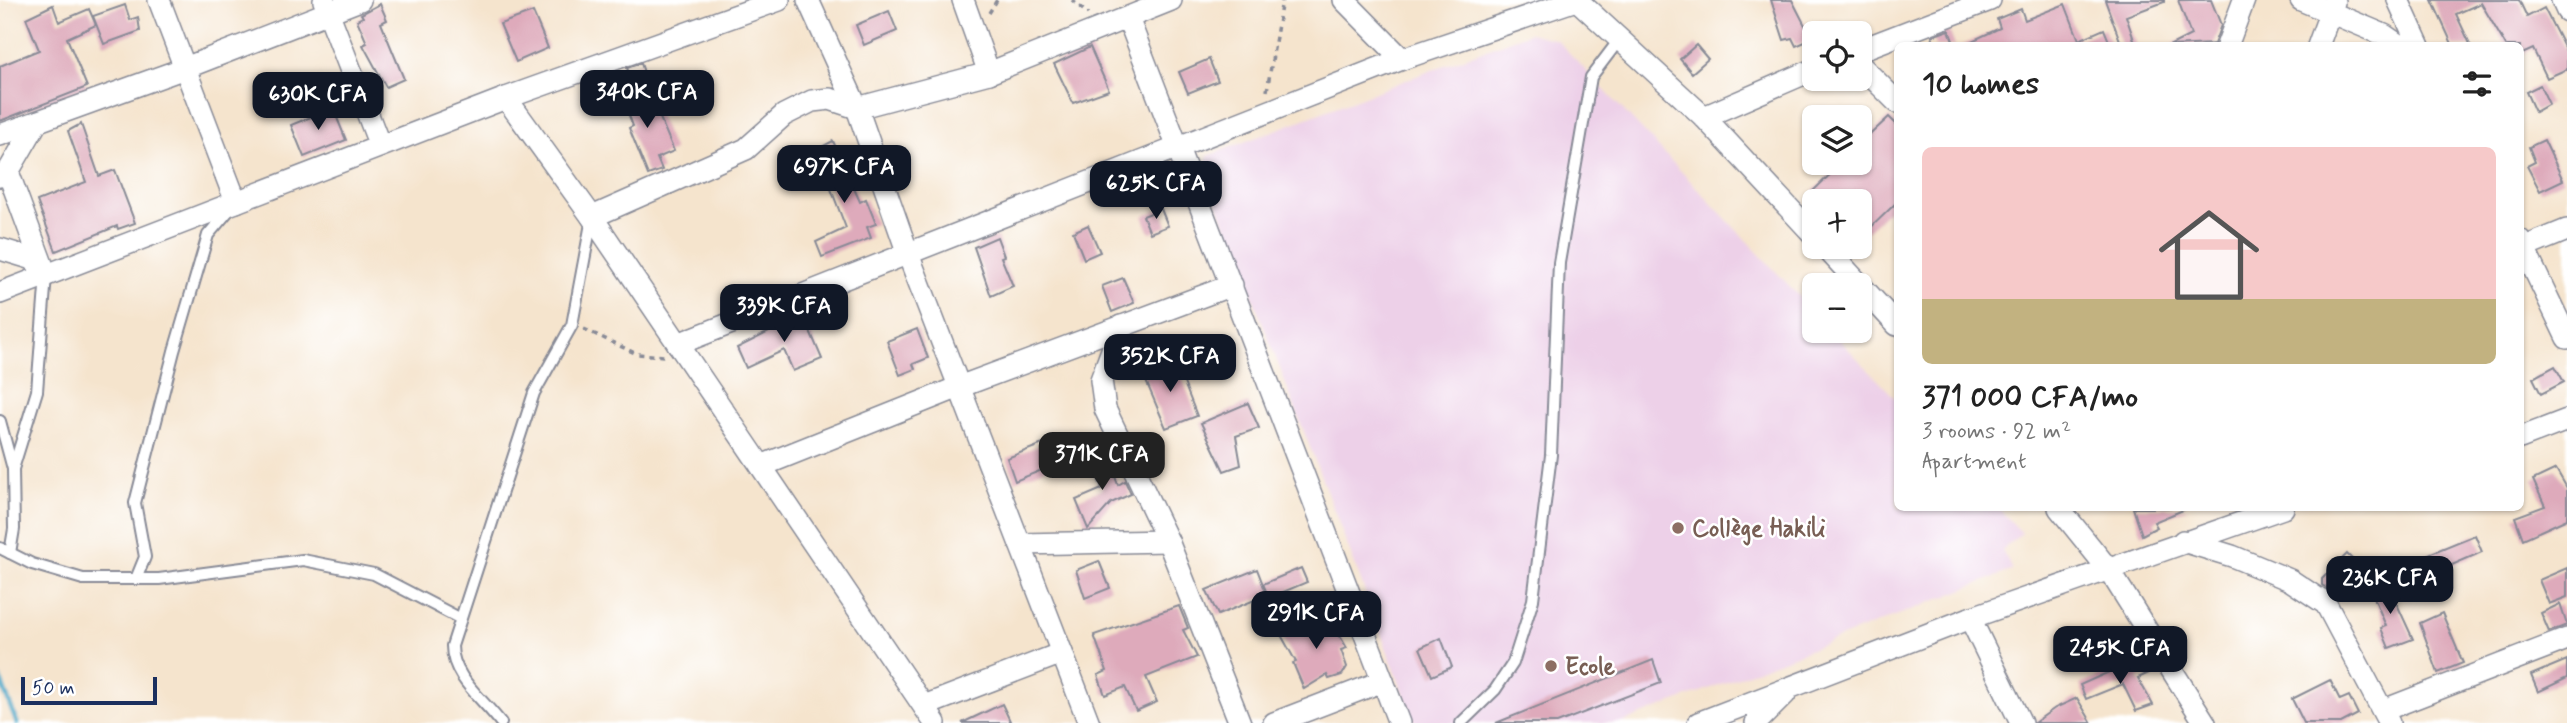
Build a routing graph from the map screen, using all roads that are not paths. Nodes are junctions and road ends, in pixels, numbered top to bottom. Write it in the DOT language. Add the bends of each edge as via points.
graph roads {
  1 [pos="159,0"];
  2 [pos="360,0"];
  3 [pos="779,0"];
  4 [pos="808,0"];
  5 [pos="963,0"];
  6 [pos="1171,0"];
  7 [pos="1344,0"];
  8 [pos="1576,0"];
  9 [pos="1990,0"];
  10 [pos="2244,0"];
  11 [pos="2301,0"];
  12 [pos="2398,0"];
  13 [pos="2562,0"];
  14 [pos="326,6"];
  15 [pos="2333,7"];
  16 [pos="2567,11"];
  17 [pos="1128,18"];
  18 [pos="1619,40"];
  19 [pos="2228,42"];
  20 [pos="2320,42"];
  21 [pos="2393,42"];
  22 [pos="2417,42"];
  23 [pos="1872,45"];
  24 [pos="1402,59"];
  25 [pos="185,68"];
  26 [pos="989,73"];
  27 [pos="1802,75"];
  28 [pos="1872,77"];
  29 [pos="506,98"];
  30 [pos="1894,99"];
  31 [pos="857,108"];
  32 [pos="1704,117"];
  33 [pos="37,122"];
  34 [pos="0,135"];
  35 [pos="380,146"];
  36 [pos="1179,146"];
  37 [pos="4,174"];
  38 [pos="236,202"];
  39 [pos="592,217"];
  40 [pos="1802,222"];
  41 [pos="2567,230"];
  42 [pos="2524,245"];
  43 [pos="0,249"];
  44 [pos="2524,252"];
  45 [pos="908,254"];
  46 [pos="1836,259"];
  47 [pos="47,275"];
  48 [pos="1232,285"];
  49 [pos="0,293"];
  50 [pos="1894,322"];
  51 [pos="1121,326"];
  52 [pos="2567,338"];
  53 [pos="681,349"];
  54 [pos="959,387"];
  55 [pos="2567,420"];
  56 [pos="0,421"];
  57 [pos="2524,436"];
  58 [pos="761,466"];
  59 [pos="13,469"];
  60 [pos="2061,511"];
  61 [pos="2274,511"];
  62 [pos="1168,541"];
  63 [pos="2183,541"];
  64 [pos="1020,544"];
  65 [pos="5,551"];
  66 [pos="2109,570"];
  67 [pos="136,579"];
  68 [pos="459,618"];
  69 [pos="1970,618"];
  70 [pos="2567,639"];
  71 [pos="1062,653"];
  72 [pos="1383,681"];
  73 [pos="1789,690"];
  74 [pos="929,714"];
  75 [pos="2387,717"];
  76 [pos="501,723"];
  77 [pos="1089,723"];
  78 [pos="1240,723"];
  79 [pos="1274,723"];
  80 [pos="1399,723"];
  81 [pos="1461,723"];
  82 [pos="1698,723"];
  83 [pos="1756,723"];
  84 [pos="2021,723"];
  85 [pos="2205,723"];
  1 -- 25 [label="street"];
  2 -- 14 [label="street"];
  3 -- 29 [label="street"];
  4 -- 31 [label="street"];
  5 -- 26 [label="street"];
  6 -- 17 [label="street"];
  7 -- 24 [label="street"];
  8 -- 18 [label="street"];
  8 -- 24 [label="street"];
  9 -- 23 [label="street"];
  10 -- 19 [label="street"];
  11 -- 15 [label="street"];
  12 -- 22 [label="street"];
  13 -- 16 [label="street"];
  14 -- 25 [label="street"];
  14 -- 35 [label="street"];
  15 -- 20 [label="street"];
  15 -- 21 [label="street"];
  17 -- 26 [label="street"];
  17 -- 36 [label="street"];
  18 -- 32 [label="street"];
  18 -- 81 [label="lane" via="1591,77 1559,262 1550,456 1533,600 1513,663 1496,690"];
  24 -- 36 [label="street"];
  25 -- 33 [label="street"];
  25 -- 38 [label="street"];
  26 -- 31 [label="street"];
  27 -- 32 [label="street"];
  28 -- 30 [label="street"];
  29 -- 35 [label="street"];
  29 -- 39 [label="street"];
  31 -- 39 [label="street" via="830,99 812,101 784,116 747,149"];
  31 -- 45 [label="street"];
  32 -- 40 [label="street"];
  33 -- 34 [label="street"];
  33 -- 37 [label="street"];
  35 -- 38 [label="street"];
  36 -- 45 [label="street"];
  36 -- 48 [label="street"];
  37 -- 47 [label="street"];
  38 -- 47 [label="street"];
  38 -- 67 [label="lane" via="208,235 174,351 135,503 145,556"];
  39 -- 53 [label="street"];
  39 -- 68 [label="lane" via="572,325 534,393"];
  41 -- 42 [label="street"];
  43 -- 47 [label="street" via="33,259"];
  44 -- 52 [label="street"];
  45 -- 53 [label="street"];
  45 -- 54 [label="street"];
  46 -- 50 [label="street"];
  47 -- 49 [label="street"];
  47 -- 59 [label="lane" via="37,391"];
  48 -- 51 [label="street"];
  48 -- 72 [label="street"];
  51 -- 54 [label="street"];
  51 -- 62 [label="street" via="1103,370 1101,392"];
  53 -- 58 [label="street"];
  54 -- 58 [label="street"];
  54 -- 64 [label="street"];
  55 -- 57 [label="street"];
  56 -- 59 [label="lane"];
  58 -- 74 [label="street"];
  59 -- 65 [label="lane" via="14,529"];
  60 -- 66 [label="street"];
  61 -- 63 [label="street"];
  62 -- 64 [label="street"];
  62 -- 78 [label="street"];
  63 -- 66 [label="street"];
  63 -- 75 [label="street" via="2290,580 2326,604"];
  64 -- 71 [label="street"];
  65 -- 67 [label="lane" via="83,579"];
  66 -- 69 [label="street"];
  66 -- 85 [label="street"];
  67 -- 68 [label="lane" via="303,560 374,574"];
  68 -- 76 [label="lane" via="452,660"];
  69 -- 73 [label="street"];
  69 -- 84 [label="street"];
  70 -- 75 [label="street"];
  71 -- 74 [label="street"];
  71 -- 77 [label="street"];
  72 -- 79 [label="street"];
  72 -- 80 [label="street"];
  73 -- 82 [label="street"];
  73 -- 83 [label="street"];
}
